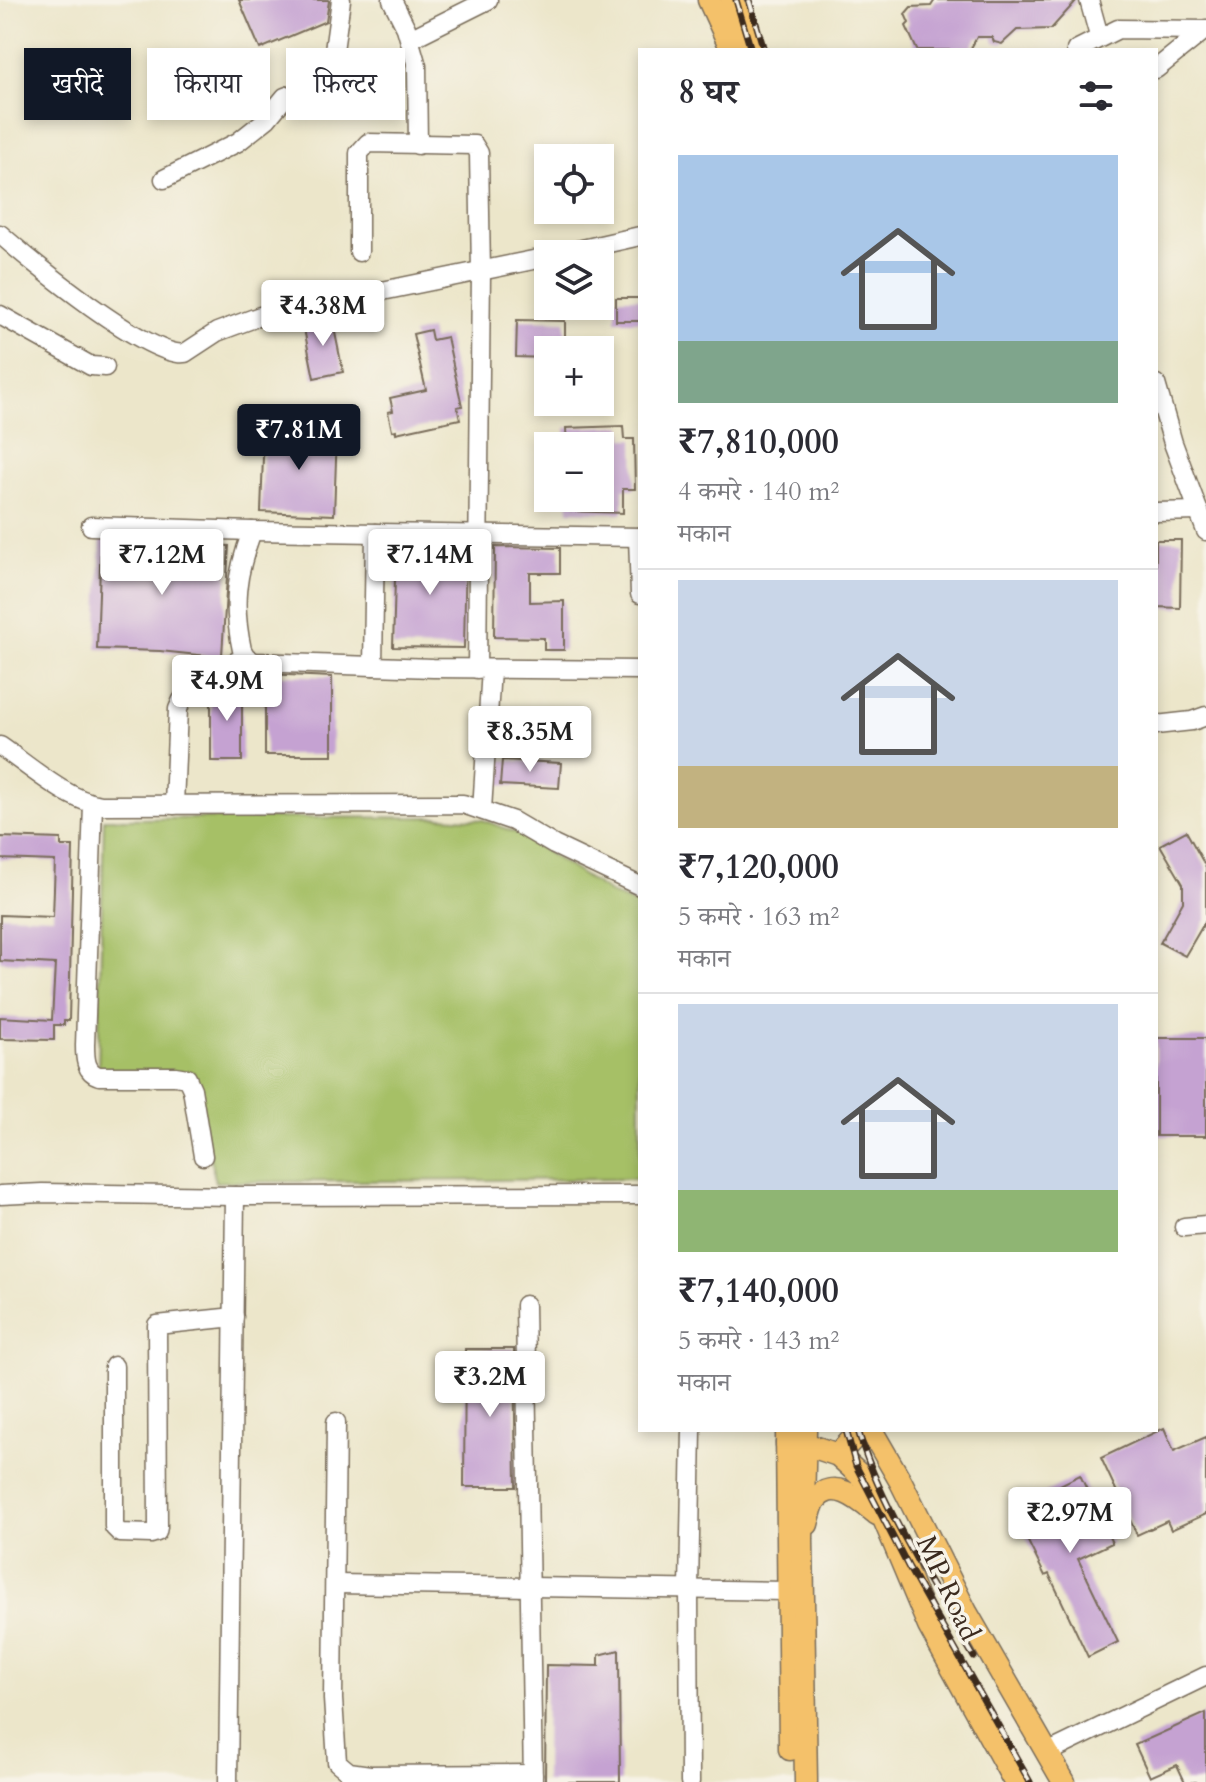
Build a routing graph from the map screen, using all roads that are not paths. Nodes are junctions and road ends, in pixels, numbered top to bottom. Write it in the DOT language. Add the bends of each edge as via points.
graph roads {
  1 [pos="341,0"];
  2 [pos="392,0"];
  3 [pos="488,0"];
  4 [pos="709,0"];
  5 [pos="732,0"];
  6 [pos="1089,0"];
  7 [pos="1205,29"];
  8 [pos="1099,36"];
  9 [pos="410,39"];
  10 [pos="731,48"];
  11 [pos="752,48"];
  12 [pos="1079,48"];
  13 [pos="1158,67"];
  14 [pos="418,145"];
  15 [pos="164,179"];
  16 [pos="0,234"];
  17 [pos="638,236"];
  18 [pos="614,242"];
  19 [pos="359,252"];
  20 [pos="534,260"];
  21 [pos="481,272"];
  22 [pos="0,315"];
  23 [pos="105,367"];
  24 [pos="1158,391"];
  25 [pos="1199,511"];
  26 [pos="1158,512"];
  27 [pos="91,526"];
  28 [pos="252,531"];
  29 [pos="1206,531"];
  30 [pos="375,533"];
  31 [pos="477,535"];
  32 [pos="638,537"];
  33 [pos="246,657"];
  34 [pos="373,666"];
  35 [pos="484,669"];
  36 [pos="638,670"];
  37 [pos="1206,716"];
  38 [pos="1158,725"];
  39 [pos="0,746"];
  40 [pos="93,804"];
  41 [pos="174,805"];
  42 [pos="482,810"];
  43 [pos="638,885"];
  44 [pos="203,1156"];
  45 [pos="0,1195"];
  46 [pos="638,1195"];
  47 [pos="235,1196"];
  48 [pos="1206,1225"];
  49 [pos="1184,1227"];
  50 [pos="525,1305"];
  51 [pos="234,1317"];
  52 [pos="114,1366"];
  53 [pos="336,1422"];
  54 [pos="692,1432"];
  55 [pos="859,1432"];
  56 [pos="872,1432"];
  57 [pos="796,1437"];
  58 [pos="838,1455"];
  59 [pos="884,1519"];
  60 [pos="802,1539"];
  61 [pos="335,1584"];
  62 [pos="531,1589"];
  63 [pos="689,1589"];
  64 [pos="787,1591"];
  65 [pos="1206,1676"];
  66 [pos="1047,1753"];
  67 [pos="533,1778"];
  68 [pos="228,1782"];
  69 [pos="690,1782"];
  70 [pos="791,1782"];
  71 [pos="806,1782"];
  72 [pos="1015,1782"];
  73 [pos="1064,1782"];
  1 -- 15 [label="street" via="332,65 324,83 285,97 238,142"];
  2 -- 9 [label="street"];
  3 -- 9 [label="street"];
  4 -- 10 [label="main road"];
  5 -- 11 [label="main road"];
  6 -- 8 [label="street"];
  7 -- 8 [label="street" via="1126,28"];
  7 -- 13 [label="street"];
  8 -- 12 [label="street"];
  9 -- 14 [label="street" via="417,66"];
  14 -- 19 [label="street" via="368,143 359,153"];
  14 -- 21 [label="street" via="474,145 479,153"];
  16 -- 21 [label="street" via="93,308 178,355 227,327 260,316"];
  17 -- 18 [label="street"];
  20 -- 21 [label="street"];
  21 -- 31 [label="street"];
  22 -- 23 [label="street" via="91,366"];
  24 -- 25 [label="street"];
  25 -- 26 [label="street"];
  25 -- 29 [label="street"];
  27 -- 28 [label="street"];
  28 -- 30 [label="street"];
  28 -- 33 [label="street" via="236,586 238,631"];
  30 -- 31 [label="street"];
  30 -- 34 [label="street"];
  31 -- 32 [label="street"];
  31 -- 35 [label="street"];
  33 -- 34 [label="street" via="254,662"];
  33 -- 41 [label="street" via="191,685 181,700"];
  34 -- 35 [label="street"];
  35 -- 36 [label="street"];
  35 -- 42 [label="street"];
  37 -- 38 [label="street"];
  39 -- 40 [label="street"];
  40 -- 41 [label="street"];
  40 -- 44 [label="street" via="88,1067 99,1076 187,1078"];
  41 -- 42 [label="street" via="444,803"];
  42 -- 43 [label="street"];
  45 -- 47 [label="street"];
  46 -- 47 [label="street"];
  47 -- 51 [label="street"];
  48 -- 49 [label="street"];
  50 -- 62 [label="street"];
  51 -- 52 [label="street" via="157,1325 158,1527 151,1534 120,1533 114,1527"];
  51 -- 68 [label="street"];
  53 -- 61 [label="street"];
  54 -- 63 [label="street"];
  55 -- 58 [label="main road"];
  56 -- 66 [label="main road, MP Road"];
  57 -- 58 [label="main road, MP Road"];
  57 -- 60 [label="main road"];
  57 -- 64 [label="main road"];
  58 -- 59 [label="main road, MP Road" via="863,1478"];
  59 -- 60 [label="main road" via="856,1497 840,1490 825,1492 815,1500"];
  59 -- 72 [label="main road, MP Road" via="929,1626"];
  60 -- 71 [label="main road"];
  61 -- 62 [label="street"];
  61 -- 67 [label="street" via="334,1726 341,1768 370,1775"];
  62 -- 63 [label="street"];
  62 -- 67 [label="street"];
  63 -- 64 [label="street"];
  63 -- 69 [label="street"];
  64 -- 70 [label="main road"];
  65 -- 66 [label="street"];
  66 -- 73 [label="main road, MP Road"];
}
